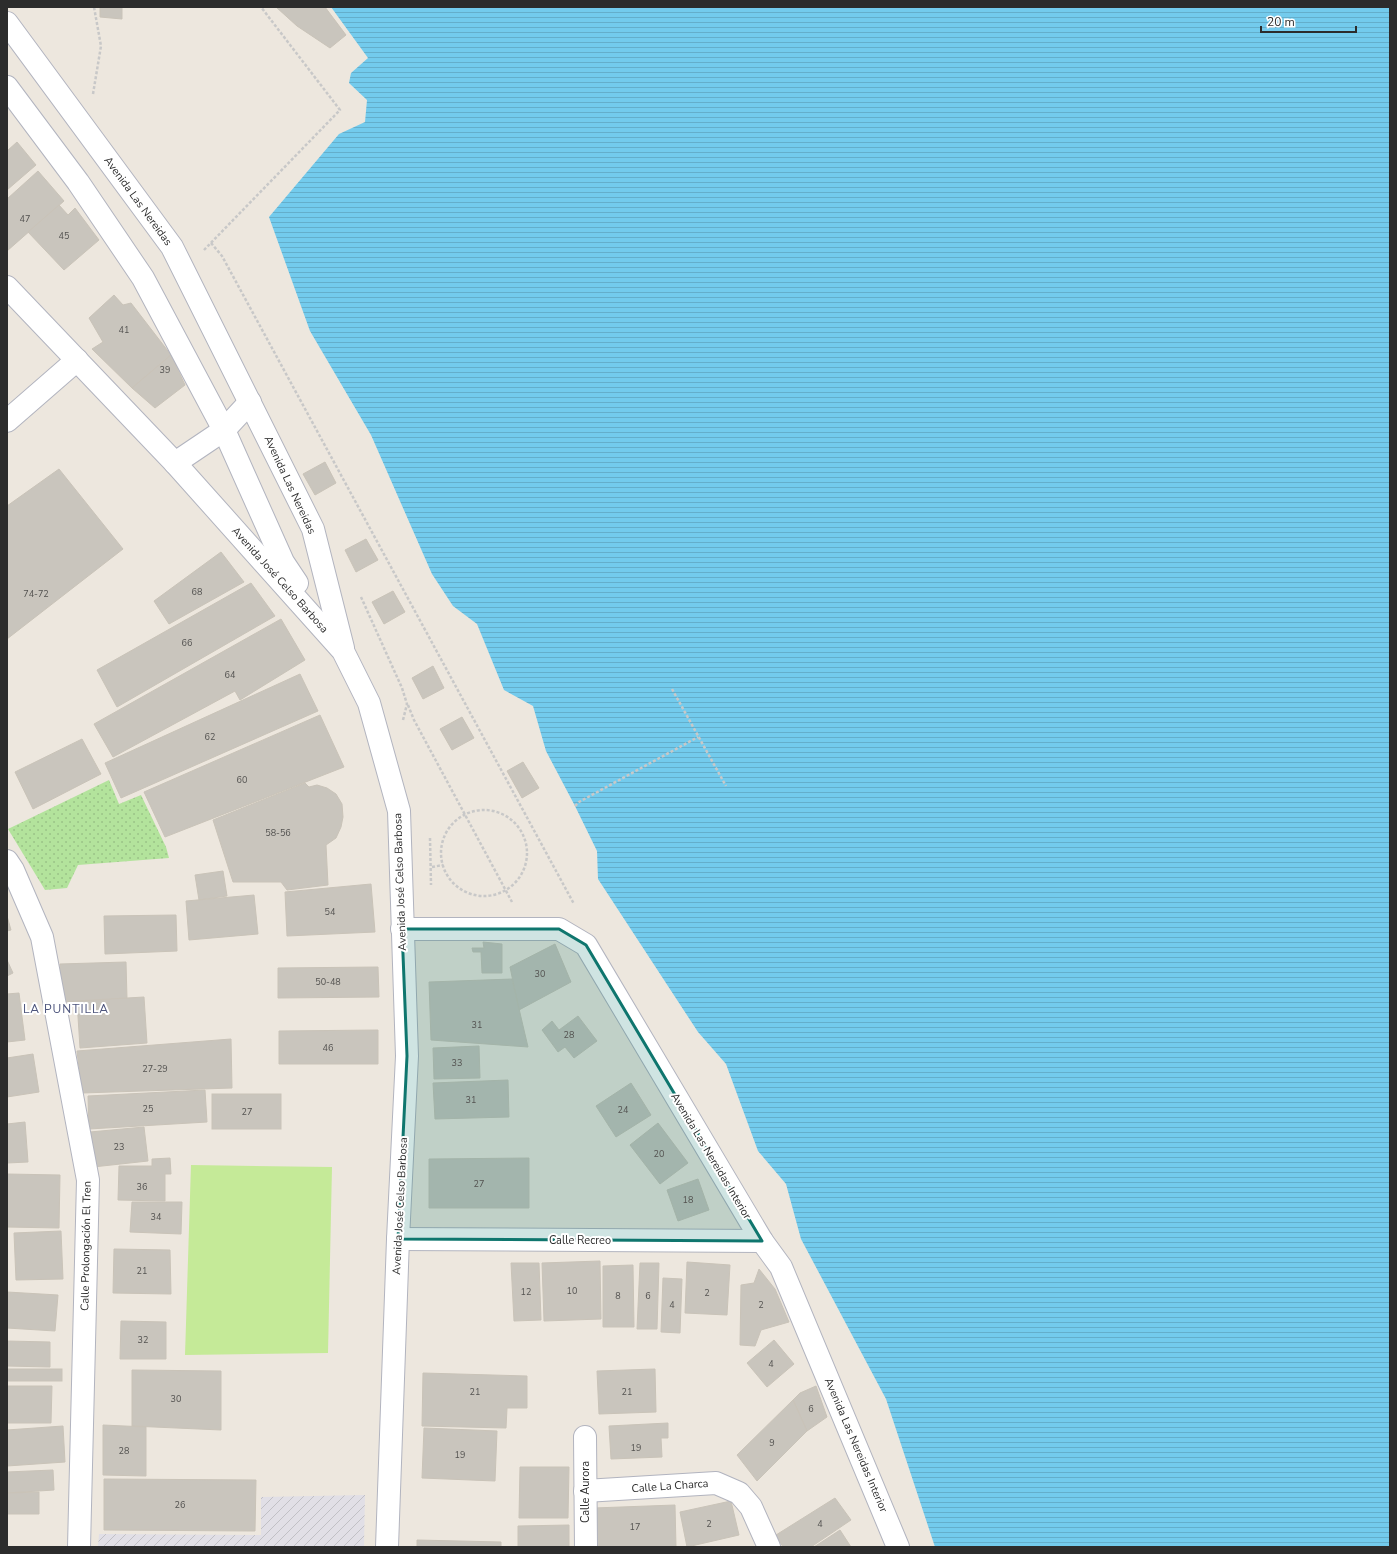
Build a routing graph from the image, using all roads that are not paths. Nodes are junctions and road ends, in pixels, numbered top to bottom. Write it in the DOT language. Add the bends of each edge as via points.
graph roads {
  1 [pos="7,23"];
  2 [pos="7,88"];
  3 [pos="7,287"];
  4 [pos="77,360"];
  5 [pos="250,402"];
  6 [pos="7,421"];
  7 [pos="224,430"];
  8 [pos="175,463"];
  9 [pos="343,651"];
  10 [pos="7,860"];
  11 [pos="402,929"];
  12 [pos="398,1239"];
  13 [pos="762,1241"];
  14 [pos="585,1437"];
  15 [pos="585,1491"];
  16 [pos="79,1547"];
  17 [pos="387,1547"];
  18 [pos="586,1547"];
  19 [pos="769,1547"];
  20 [pos="898,1547"];
  1 -- 5 [label="street, Avenida Las Nereidas" via="172,247"];
  2 -- 7 [label="street" via="78,182 143,278"];
  3 -- 4 [label="street, Avenida José Celso Barbosa"];
  4 -- 6 [label="street"];
  4 -- 8 [label="street, Avenida José Celso Barbosa"];
  5 -- 7 [label="street"];
  5 -- 9 [label="street, Avenida Las Nereidas" via="313,529"];
  7 -- 8 [label="street"];
  7 -- 9 [label="street" via="283,562"];
  8 -- 9 [label="street, Avenida José Celso Barbosa"];
  9 -- 11 [label="street, Avenida José Celso Barbosa" via="369,703 398,811"];
  10 -- 16 [label="street, Calle Prolongación El Tren" via="14,870 42,937 88,1180"];
  11 -- 12 [label="street, Avenida José Celso Barbosa" via="406,1056"];
  11 -- 13 [label="street, Avenida Las Nereidas Interior" via="559,929 586,945"];
  12 -- 13 [label="street, Calle Recreo"];
  12 -- 17 [label="street, Avenida José Celso Barbosa"];
  13 -- 20 [label="street, Avenida Las Nereidas Interior" via="781,1267"];
  14 -- 15 [label="street, Calle Aurora"];
  15 -- 18 [label="street, Calle Aurora"];
  15 -- 19 [label="street, Calle La Charca" via="716,1483 739,1493 751,1507"];
}
